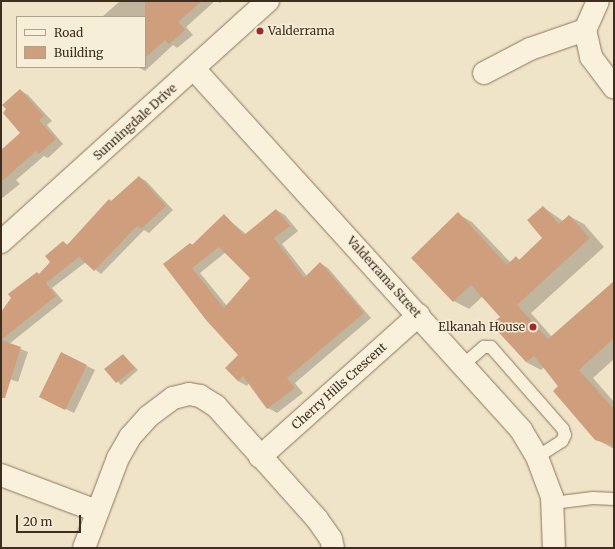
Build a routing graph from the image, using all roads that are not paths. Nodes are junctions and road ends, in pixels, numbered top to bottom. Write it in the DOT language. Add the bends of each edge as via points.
graph roads {
  1 [pos="268,1"];
  2 [pos="598,1"];
  3 [pos="585,30"];
  4 [pos="194,69"];
  5 [pos="484,73"];
  6 [pos="614,87"];
  7 [pos="1,242"];
  8 [pos="419,315"];
  9 [pos="463,365"];
  10 [pos="260,457"];
  11 [pos="537,457"];
  12 [pos="1,475"];
  13 [pos="614,499"];
  14 [pos="553,503"];
  15 [pos="97,511"];
  16 [pos="84,548"];
  17 [pos="333,548"];
  18 [pos="554,548"];
  1 -- 4 [label="street, Sunningdale Drive"];
  2 -- 3 [label="street"];
  3 -- 5 [label="street" via="530,48"];
  3 -- 6 [label="street" via="591,57"];
  4 -- 7 [label="street, Sunningdale Drive"];
  4 -- 8 [label="street, Valderrama Street"];
  8 -- 9 [label="street, Valderrama Street"];
  8 -- 10 [label="street, Cherry Hills Crescent"];
  9 -- 11 [label="street, Valderrama Street" via="521,430"];
  9 -- 11 [label="lane" via="484,347 491,347 563,429 565,435 562,441"];
  10 -- 15 [label="street" via="216,406 200,396 189,394 173,398 149,416 130,437 118,458"];
  10 -- 17 [label="street" via="317,519 331,539"];
  11 -- 14 [label="street, Valderrama Street"];
  12 -- 15 [label="street"];
  13 -- 14 [label="lane" via="592,498"];
  14 -- 18 [label="street, Valderrama Street"];
  15 -- 16 [label="street"];
}
